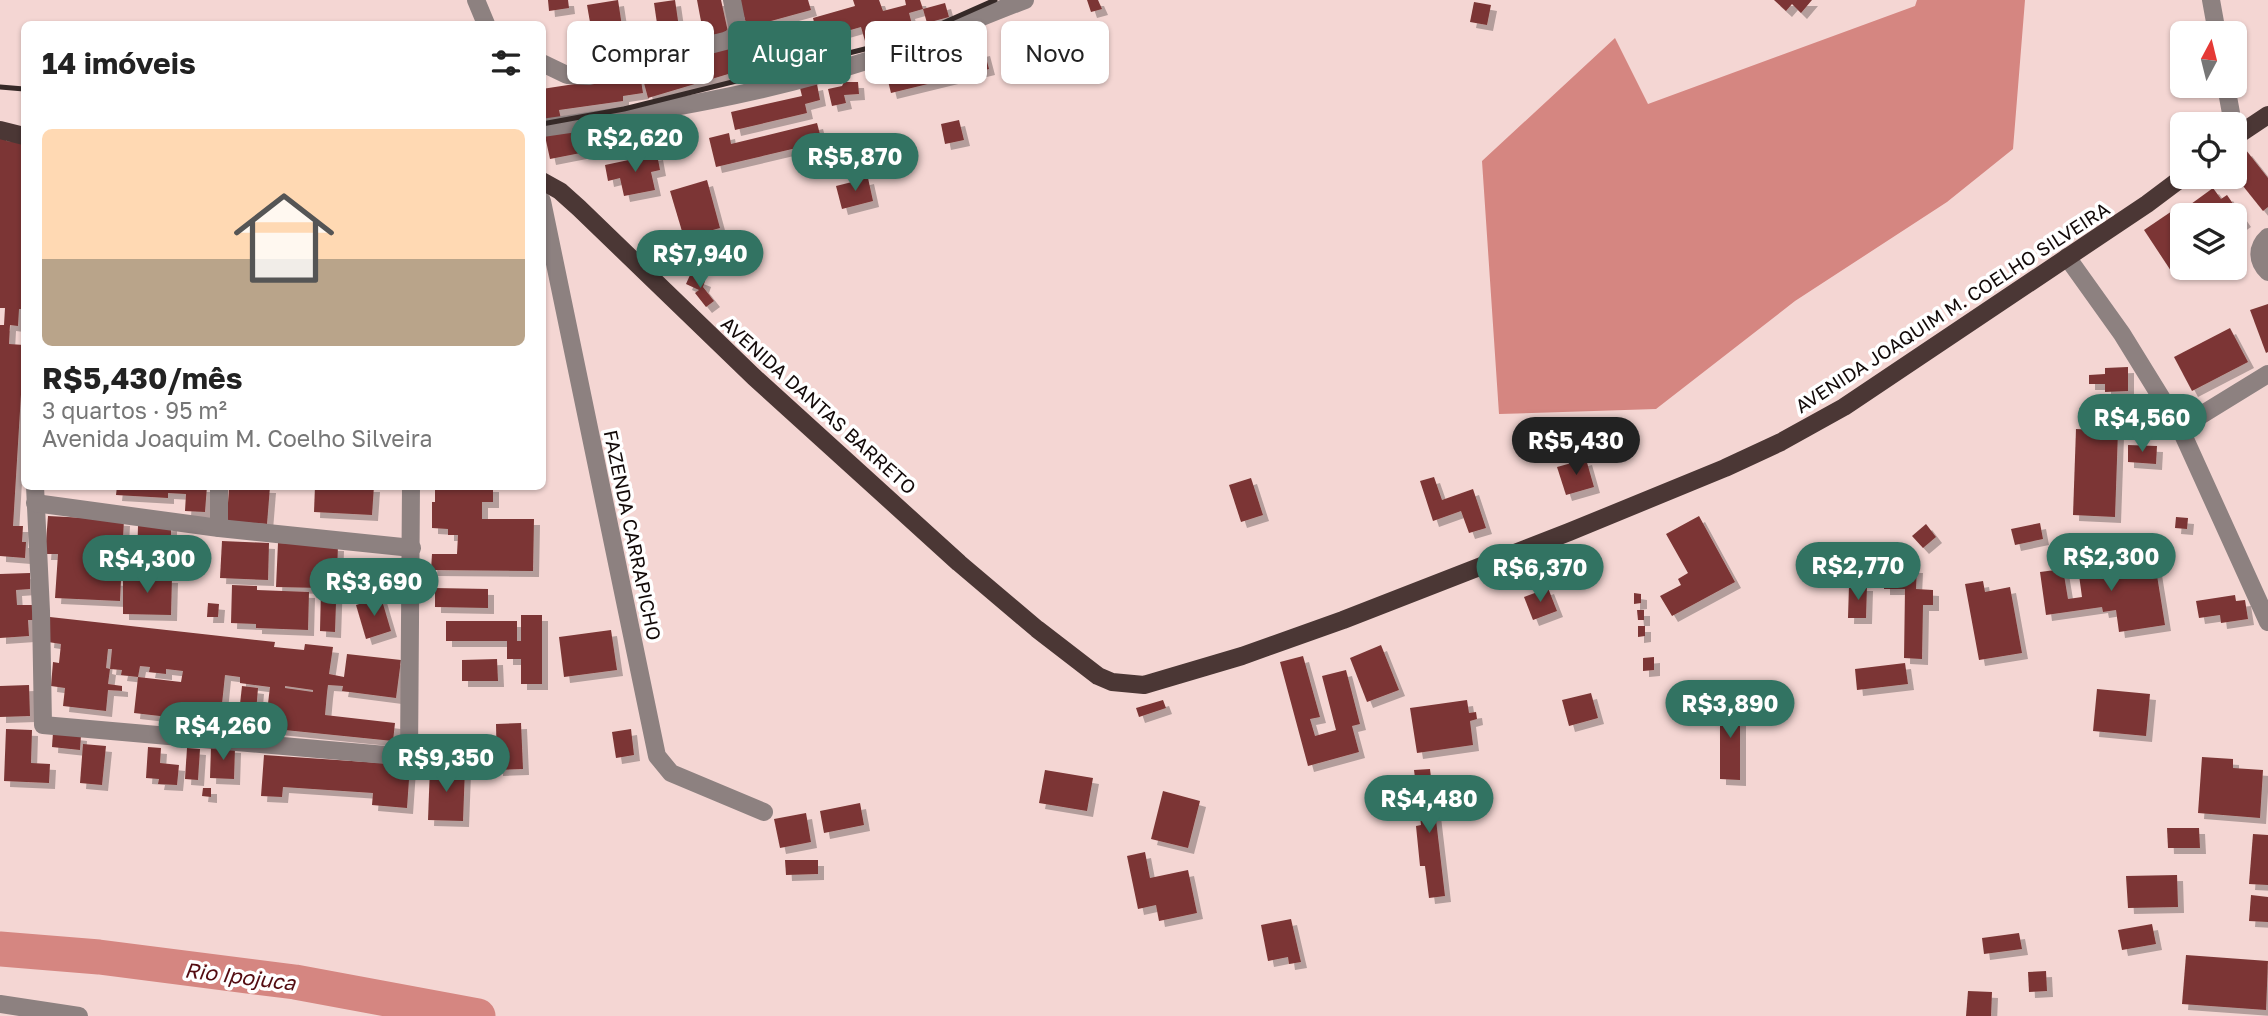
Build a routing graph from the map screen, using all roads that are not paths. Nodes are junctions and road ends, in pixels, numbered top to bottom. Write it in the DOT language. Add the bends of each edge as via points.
graph roads {
  1 [pos="476,0"];
  2 [pos="732,0"];
  3 [pos="1025,0"];
  4 [pos="2211,0"];
  5 [pos="485,21"];
  6 [pos="2215,21"];
  7 [pos="546,65"];
  8 [pos="2268,115"];
  9 [pos="546,127"];
  10 [pos="2247,129"];
  11 [pos="0,130"];
  12 [pos="21,135"];
  13 [pos="546,183"];
  14 [pos="2170,187"];
  15 [pos="546,220"];
  16 [pos="2268,237"];
  17 [pos="2067,257"];
  18 [pos="2268,272"];
  19 [pos="2268,374"];
  20 [pos="2180,428"];
  21 [pos="219,490"];
  22 [pos="411,490"];
  23 [pos="35,495"];
  24 [pos="913,519"];
  25 [pos="219,528"];
  26 [pos="412,548"];
  27 [pos="2268,622"];
  28 [pos="764,812"];
  29 [pos="8,1005"];
  30 [pos="79,1016"];
  1 -- 5 [label="street"];
  2 -- 7 [label="street" via="738,30 725,41 589,76 567,75"];
  3 -- 9 [label="street" via="876,58 751,92"];
  4 -- 6 [label="street"];
  8 -- 10 [label="main road"];
  11 -- 12 [label="main road"];
  13 -- 24 [label="main road, AVENIDA DANTAS BARRETO" via="561,191 754,377"];
  14 -- 17 [label="main road, AVENIDA JOAQUIM M. COELHO SILVEIRA"];
  15 -- 28 [label="street, FAZENDA CARRAPICHO" via="657,756 671,773"];
  16 -- 18 [label="street" via="2259,254"];
  17 -- 20 [label="street"];
  17 -- 24 [label="main road, AVENIDA JOAQUIM M. COELHO SILVEIRA" via="1844,407 1781,442 1569,532 1343,620 1144,685 1112,682 1077,662"];
  19 -- 20 [label="street"];
  20 -- 27 [label="street"];
  21 -- 25 [label="street"];
  22 -- 26 [label="street"];
  23 -- 25 [label="street"];
  23 -- 26 [label="street" via="43,725 409,757"];
  25 -- 26 [label="street"];
  29 -- 30 [label="street"];
}
